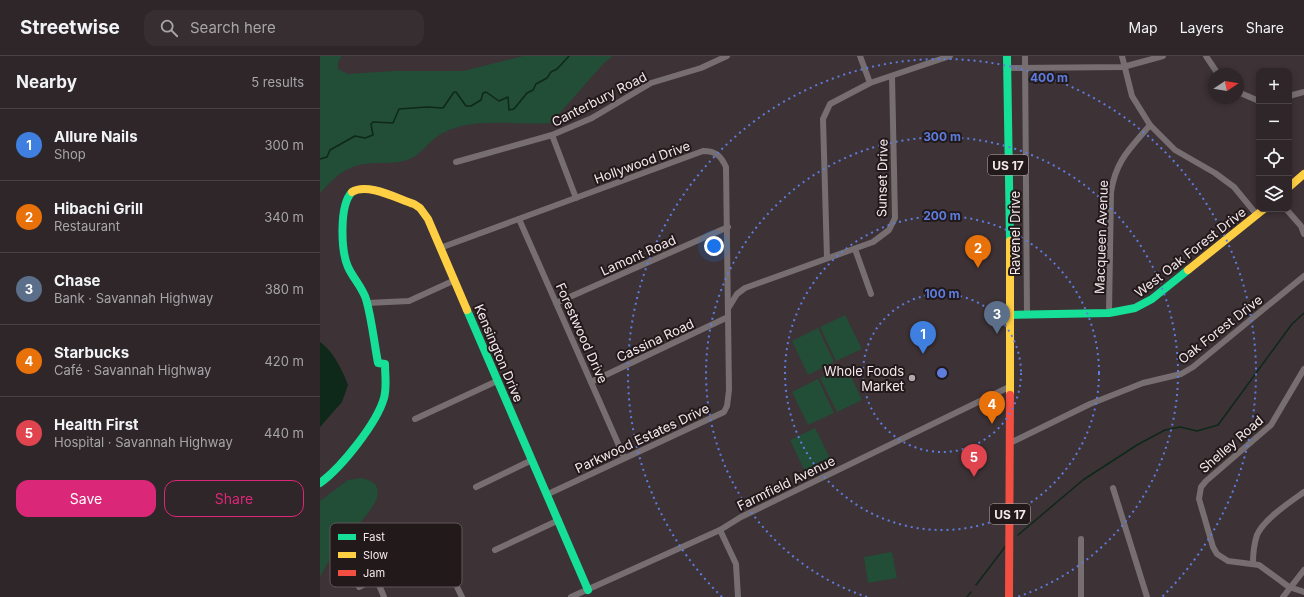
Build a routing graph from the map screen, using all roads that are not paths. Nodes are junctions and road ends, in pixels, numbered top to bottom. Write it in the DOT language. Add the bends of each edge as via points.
graph roads {
  1 [pos="727,56"];
  2 [pos="860,56"];
  3 [pos="950,56"];
  4 [pos="1008,56"];
  5 [pos="1025,56"];
  6 [pos="1122,56"];
  7 [pos="1162,56"];
  8 [pos="1206,56"];
  9 [pos="713,59"];
  10 [pos="1025,67"];
  11 [pos="1123,67"];
  12 [pos="1008,68"];
  13 [pos="1214,68"];
  14 [pos="892,76"];
  15 [pos="870,83"];
  16 [pos="1304,92"];
  17 [pos="1244,95"];
  18 [pos="1292,95"];
  19 [pos="1256,100"];
  20 [pos="1150,125"];
  21 [pos="552,135"];
  22 [pos="456,162"];
  23 [pos="1304,174"];
  24 [pos="1292,184"];
  25 [pos="576,198"];
  26 [pos="1256,208"];
  27 [pos="1261,212"];
  28 [pos="1289,212"];
  29 [pos="519,219"];
  30 [pos="728,227"];
  31 [pos="1304,234"];
  32 [pos="440,248"];
  33 [pos="855,249"];
  34 [pos="827,258"];
  35 [pos="1304,276"];
  36 [pos="454,280"];
  37 [pos="872,294"];
  38 [pos="367,303"];
  39 [pos="556,303"];
  40 [pos="728,309"];
  41 [pos="1109,313"];
  42 [pos="1009,314"];
  43 [pos="1026,314"];
  44 [pos="728,317"];
  45 [pos="1304,369"];
  46 [pos="497,381"];
  47 [pos="591,382"];
  48 [pos="1009,387"];
  49 [pos="415,419"];
  50 [pos="1010,443"];
  51 [pos="624,457"];
  52 [pos="532,460"];
  53 [pos="320,483"];
  54 [pos="476,487"];
  55 [pos="1113,488"];
  56 [pos="1304,492"];
  57 [pos="548,494"];
  58 [pos="559,520"];
  59 [pos="720,530"];
  60 [pos="1081,539"];
  61 [pos="495,550"];
  62 [pos="1253,563"];
  63 [pos="1304,570"];
  64 [pos="380,587"];
  65 [pos="457,587"];
  66 [pos="1289,587"];
  67 [pos="588,590"];
  68 [pos="1304,592"];
  69 [pos="384,597"];
  70 [pos="462,597"];
  71 [pos="571,597"];
  72 [pos="738,597"];
  73 [pos="1009,597"];
  74 [pos="1081,597"];
  75 [pos="1147,597"];
  76 [pos="1283,597"];
  1 -- 9 [label="street, Canterbury Road"];
  2 -- 15 [label="street"];
  3 -- 14 [label="street"];
  4 -- 12 [label="main road, US 17"];
  5 -- 10 [label="street, Ravenel Drive"];
  6 -- 11 [label="street"];
  7 -- 11 [label="street"];
  8 -- 13 [label="street"];
  9 -- 21 [label="street, Canterbury Road" via="651,83 592,118"];
  10 -- 11 [label="street"];
  10 -- 12 [label="street"];
  10 -- 43 [label="street, Ravenel Drive"];
  11 -- 20 [label="street" via="1132,96"];
  12 -- 42 [label="main road, US 17"];
  14 -- 15 [label="street"];
  14 -- 33 [label="street, Sunset Drive" via="895,218 889,230 880,238"];
  15 -- 34 [label="street" via="830,104 823,119"];
  16 -- 18 [label="street"];
  17 -- 19 [label="street"];
  20 -- 26 [label="street" via="1175,150 1215,174"];
  20 -- 41 [label="street, Macqueen Avenue" via="1119,162 1113,177"];
  21 -- 22 [label="street, Canterbury Road"];
  21 -- 25 [label="street"];
  23 -- 24 [label="main road"];
  25 -- 29 [label="street, Hollywood Drive"];
  25 -- 30 [label="street, Hollywood Drive" via="709,151 721,156 726,167"];
  27 -- 41 [label="main road, West Oak Forest Drive" via="1152,299 1135,308"];
  28 -- 31 [label="street" via="1301,226"];
  29 -- 32 [label="street, Hollywood Drive"];
  29 -- 39 [label="street, Forestwood Drive"];
  30 -- 39 [label="street, Lamont Road"];
  30 -- 40 [label="street, Hollywood Drive"];
  32 -- 36 [label="main road, Kensington Drive"];
  32 -- 38 [label="main road, Kensington Drive" via="428,219 414,204 370,190 352,191 344,207 344,253 346,262 362,287"];
  33 -- 34 [label="street, Sunset Drive"];
  33 -- 37 [label="street"];
  34 -- 40 [label="street, Sunset Drive" via="745,288 737,294"];
  35 -- 50 [label="street, Oak Forest Drive" via="1193,367 1174,376 1143,383 1090,404"];
  36 -- 38 [label="street" via="409,301"];
  36 -- 46 [label="main road, Kensington Drive"];
  38 -- 53 [label="main road" via="378,363 385,364 384,397 367,429 347,456 330,478"];
  39 -- 47 [label="street, Forestwood Drive"];
  40 -- 44 [label="street, Hollywood Drive"];
  41 -- 43 [label="main road, West Oak Forest Drive"];
  42 -- 43 [label="main road, West Oak Forest Drive"];
  42 -- 48 [label="main road, US 17"];
  44 -- 47 [label="street, Cassina Road"];
  44 -- 51 [label="street, Parkwood Estates Drive" via="729,390 724,412"];
  45 -- 62 [label="street, Shelley Road" via="1271,425 1211,475 1200,492 1199,499 1217,554 1228,561"];
  46 -- 49 [label="street"];
  46 -- 52 [label="main road, Kensington Drive"];
  47 -- 51 [label="street, Forestwood Drive"];
  48 -- 50 [label="main road, US 17"];
  48 -- 59 [label="street, Farmfield Avenue" via="741,517"];
  50 -- 73 [label="main road, US 17"];
  51 -- 57 [label="street, Parkwood Estates Drive"];
  52 -- 54 [label="street"];
  52 -- 57 [label="main road, Kensington Drive"];
  55 -- 75 [label="street"];
  56 -- 62 [label="street" via="1260,530 1255,542"];
  57 -- 58 [label="main road, Kensington Drive"];
  58 -- 61 [label="street"];
  58 -- 67 [label="main road, Kensington Drive"];
  59 -- 67 [label="street, Farmfield Avenue"];
  59 -- 72 [label="street" via="736,564"];
  60 -- 74 [label="street"];
  62 -- 66 [label="street, Shelley Road"];
  63 -- 66 [label="street"];
  64 -- 69 [label="street"];
  65 -- 70 [label="street"];
  66 -- 68 [label="street, Shelley Road"];
  66 -- 76 [label="street"];
  67 -- 71 [label="street, Farmfield Avenue"];
}
